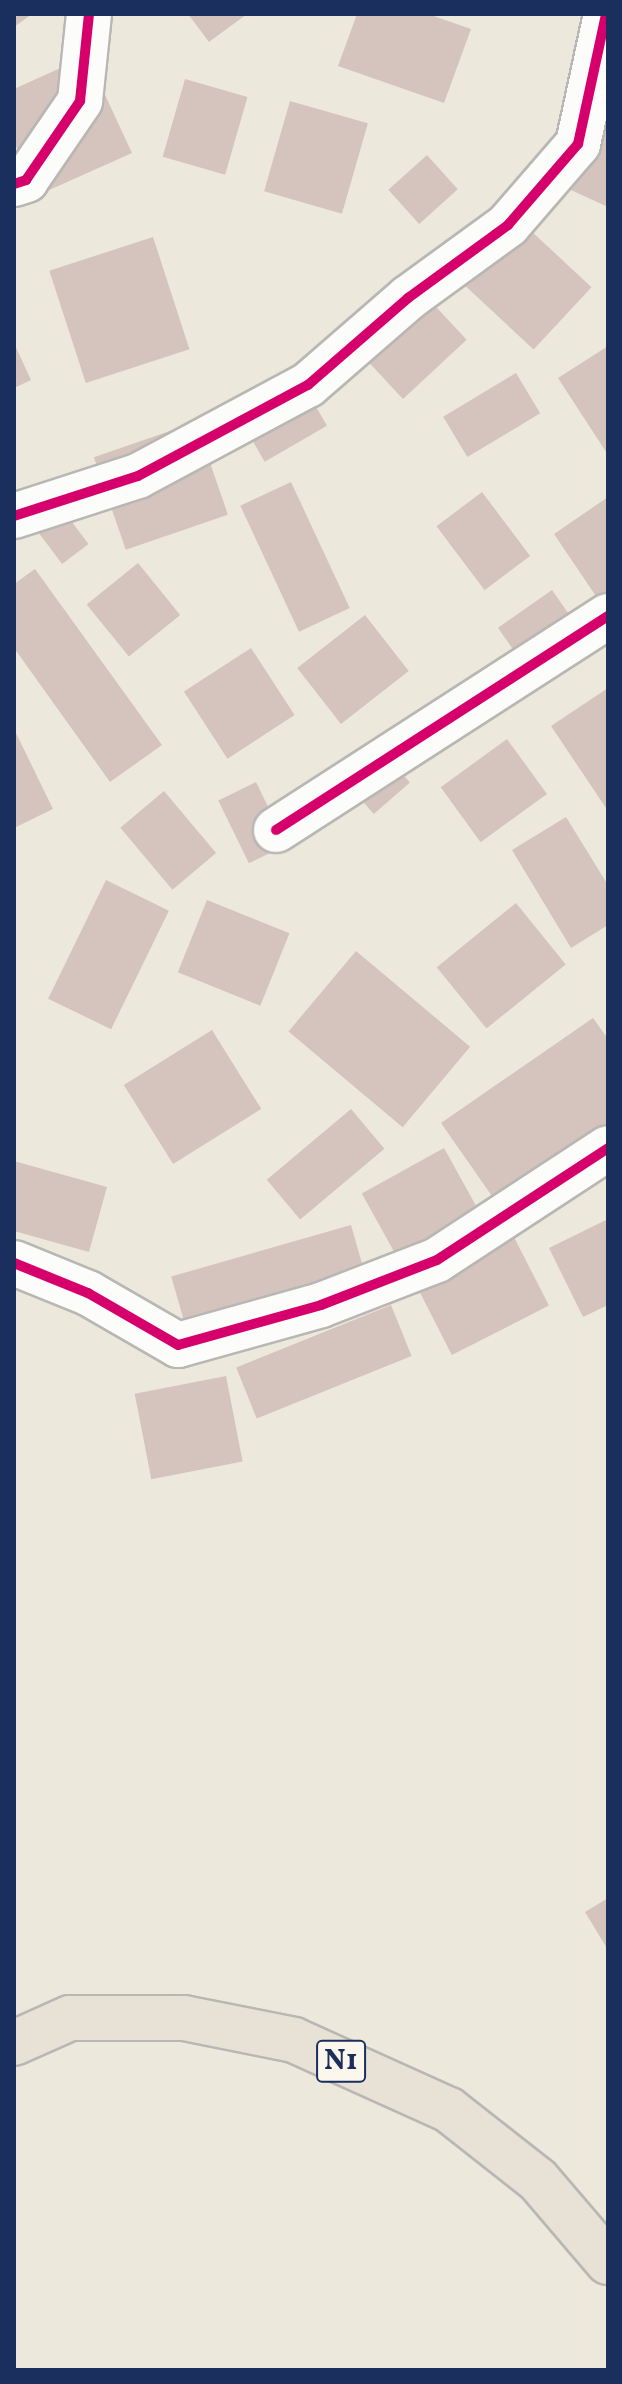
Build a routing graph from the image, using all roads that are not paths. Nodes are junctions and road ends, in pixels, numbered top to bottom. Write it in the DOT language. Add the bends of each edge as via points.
graph roads {
  1 [pos="89,14"];
  2 [pos="606,14"];
  3 [pos="14,184"];
  4 [pos="14,516"];
  5 [pos="608,616"];
  6 [pos="276,830"];
  7 [pos="608,1148"];
  8 [pos="14,1263"];
  9 [pos="14,2043"];
  10 [pos="608,2262"];
  1 -- 3 [label="street" via="80,101 26,180"];
  2 -- 4 [label="street" via="578,144 508,225 408,298 308,385 138,476"];
  5 -- 6 [label="street"];
  7 -- 8 [label="street" via="437,1260 321,1305 178,1345 88,1293"];
  9 -- 10 [label="highway, N1" via="70,2018 184,2018 294,2040 449,2110 538,2180"];
}
